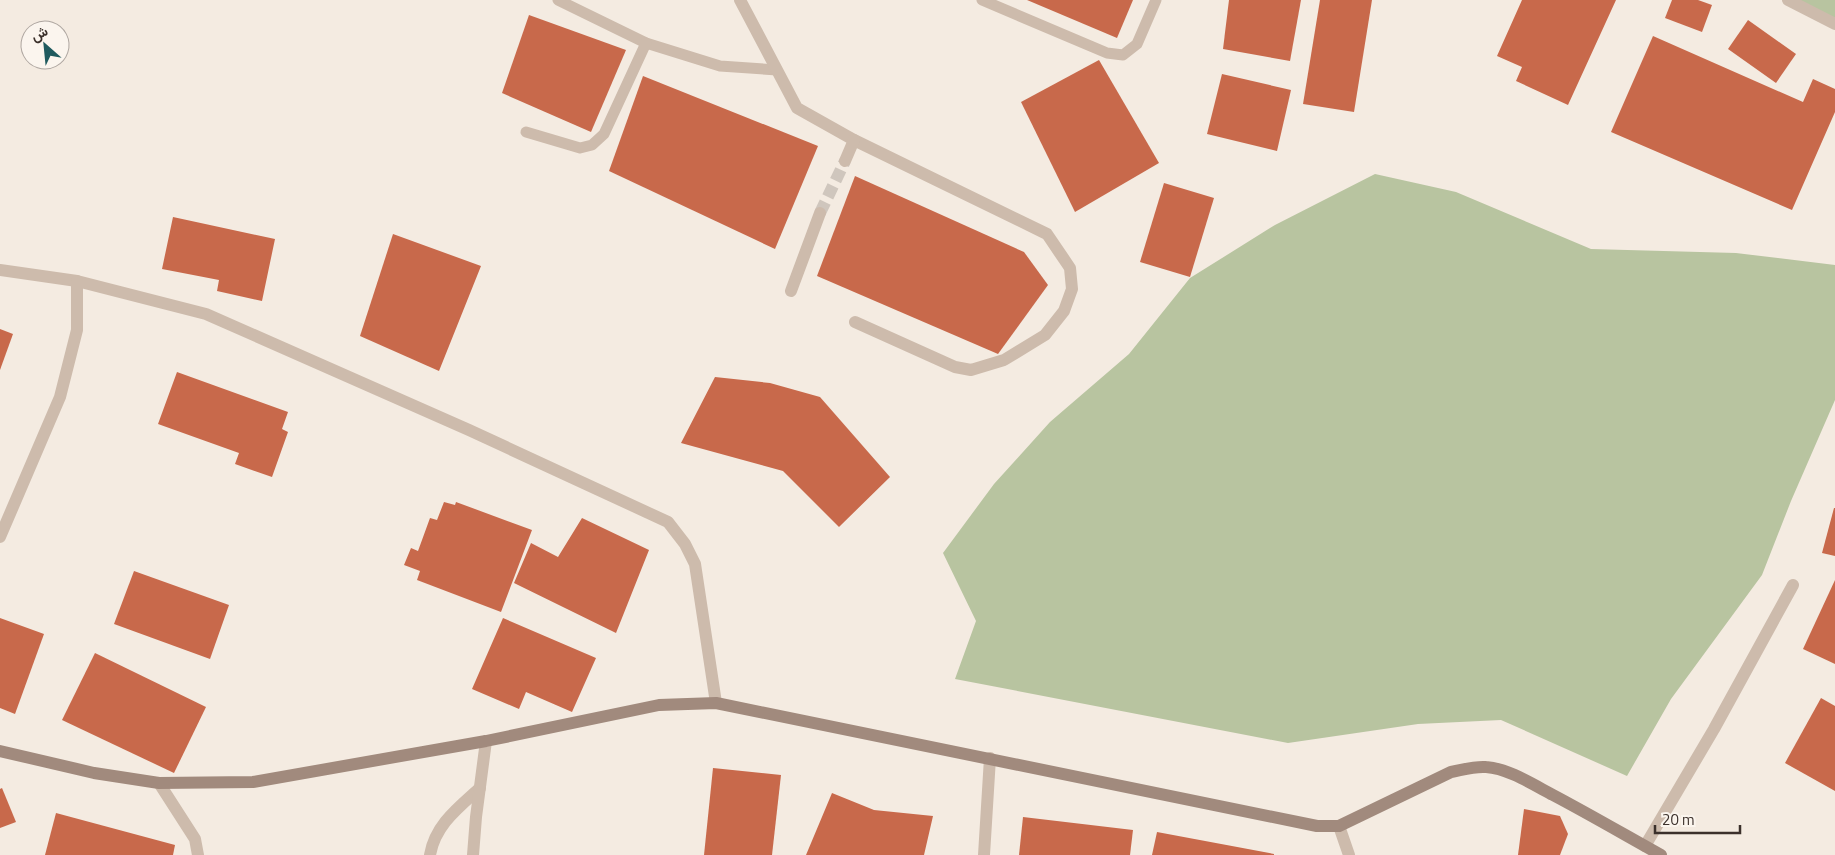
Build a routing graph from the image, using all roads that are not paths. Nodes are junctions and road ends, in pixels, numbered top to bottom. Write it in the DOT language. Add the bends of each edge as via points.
graph roads {
  1 [pos="558,0"];
  2 [pos="740,0"];
  3 [pos="982,0"];
  4 [pos="1156,0"];
  5 [pos="1788,0"];
  6 [pos="1835,24"];
  7 [pos="646,43"];
  8 [pos="777,70"];
  9 [pos="526,132"];
  10 [pos="854,140"];
  11 [pos="845,161"];
  12 [pos="820,213"];
  13 [pos="0,270"];
  14 [pos="76,281"];
  15 [pos="791,291"];
  16 [pos="855,322"];
  17 [pos="0,537"];
  18 [pos="1793,584"];
  19 [pos="716,703"];
  20 [pos="486,741"];
  21 [pos="0,751"];
  22 [pos="990,758"];
  23 [pos="159,783"];
  24 [pos="480,788"];
  25 [pos="1338,826"];
  26 [pos="1645,846"];
  27 [pos="198,855"];
  28 [pos="430,855"];
  29 [pos="473,855"];
  30 [pos="984,855"];
  31 [pos="1349,855"];
  32 [pos="1661,855"];
  1 -- 7 [label="lane"];
  2 -- 8 [label="street"];
  3 -- 4 [label="lane" via="1107,53 1123,55 1137,44"];
  5 -- 6 [label="street"];
  7 -- 8 [label="lane" via="720,66"];
  7 -- 9 [label="lane" via="604,134 592,145 580,148"];
  8 -- 10 [label="street" via="797,108"];
  10 -- 11 [label="street"];
  10 -- 16 [label="street" via="1047,234 1070,268 1072,289 1064,311 1045,335 1004,360 970,370 955,367"];
  12 -- 15 [label="street"];
  13 -- 14 [label="street"];
  14 -- 17 [label="street" via="77,330 60,397"];
  14 -- 19 [label="street" via="206,314 668,522 696,564"];
  18 -- 26 [label="street" via="1714,729"];
  19 -- 20 [label="street" via="659,705"];
  19 -- 22 [label="street"];
  20 -- 23 [label="street" via="253,782"];
  20 -- 24 [label="street"];
  21 -- 23 [label="street"];
  22 -- 25 [label="street" via="1317,826"];
  22 -- 30 [label="street"];
  23 -- 27 [label="street" via="195,839"];
  24 -- 28 [label="street" via="446,819 432,841"];
  24 -- 29 [label="street"];
  25 -- 26 [label="street" via="1452,772 1486,767 1533,784"];
  25 -- 31 [label="street"];
  26 -- 32 [label="street"];
}
